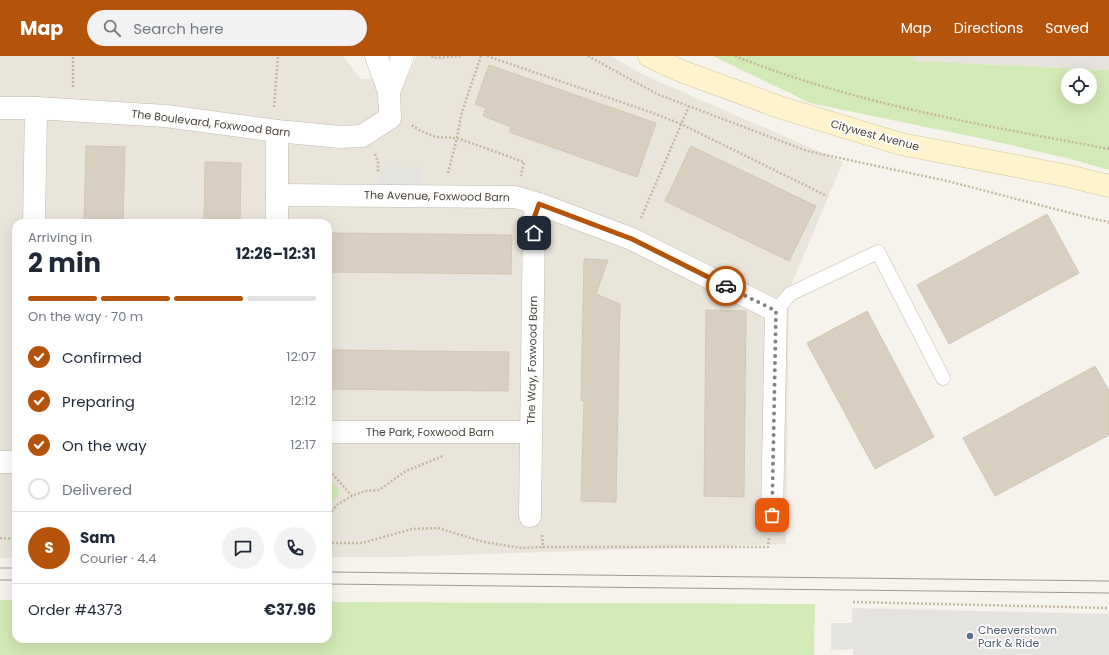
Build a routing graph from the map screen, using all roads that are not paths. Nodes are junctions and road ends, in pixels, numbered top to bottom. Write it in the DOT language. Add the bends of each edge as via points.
graph roads {
  1 [pos="376,56"];
  2 [pos="403,56"];
  3 [pos="649,56"];
  4 [pos="389,92"];
  5 [pos="0,108"];
  6 [pos="36,108"];
  7 [pos="275,131"];
  8 [pos="1109,186"];
  9 [pos="277,195"];
  10 [pos="539,204"];
  11 [pos="34,219"];
  12 [pos="277,219"];
  13 [pos="776,311"];
  14 [pos="943,378"];
  15 [pos="332,432"];
  16 [pos="531,432"];
  17 [pos="0,462"];
  18 [pos="12,462"];
  19 [pos="772,515"];
  20 [pos="530,516"];
  1 -- 4 [label="street"];
  2 -- 4 [label="street"];
  3 -- 8 [label="main road, Citywest Avenue" via="681,71 782,108 901,144"];
  4 -- 7 [label="street, The Boulevard, Foxwood Barn" via="390,118 362,136 341,137"];
  5 -- 6 [label="street, The Boulevard, Foxwood Barn"];
  6 -- 7 [label="street, The Boulevard, Foxwood Barn" via="166,116"];
  6 -- 11 [label="street"];
  7 -- 9 [label="street"];
  9 -- 10 [label="street, The Avenue, Foxwood Barn" via="515,197"];
  9 -- 12 [label="street"];
  10 -- 13 [label="street, The Avenue, Foxwood Barn" via="632,239"];
  10 -- 16 [label="street, The Way, Foxwood Barn" via="534,218"];
  13 -- 14 [label="lane" via="790,294 878,252"];
  13 -- 19 [label="street"];
  15 -- 16 [label="street, The Park, Foxwood Barn"];
  16 -- 20 [label="street, The Way, Foxwood Barn"];
  17 -- 18 [label="street"];
}
